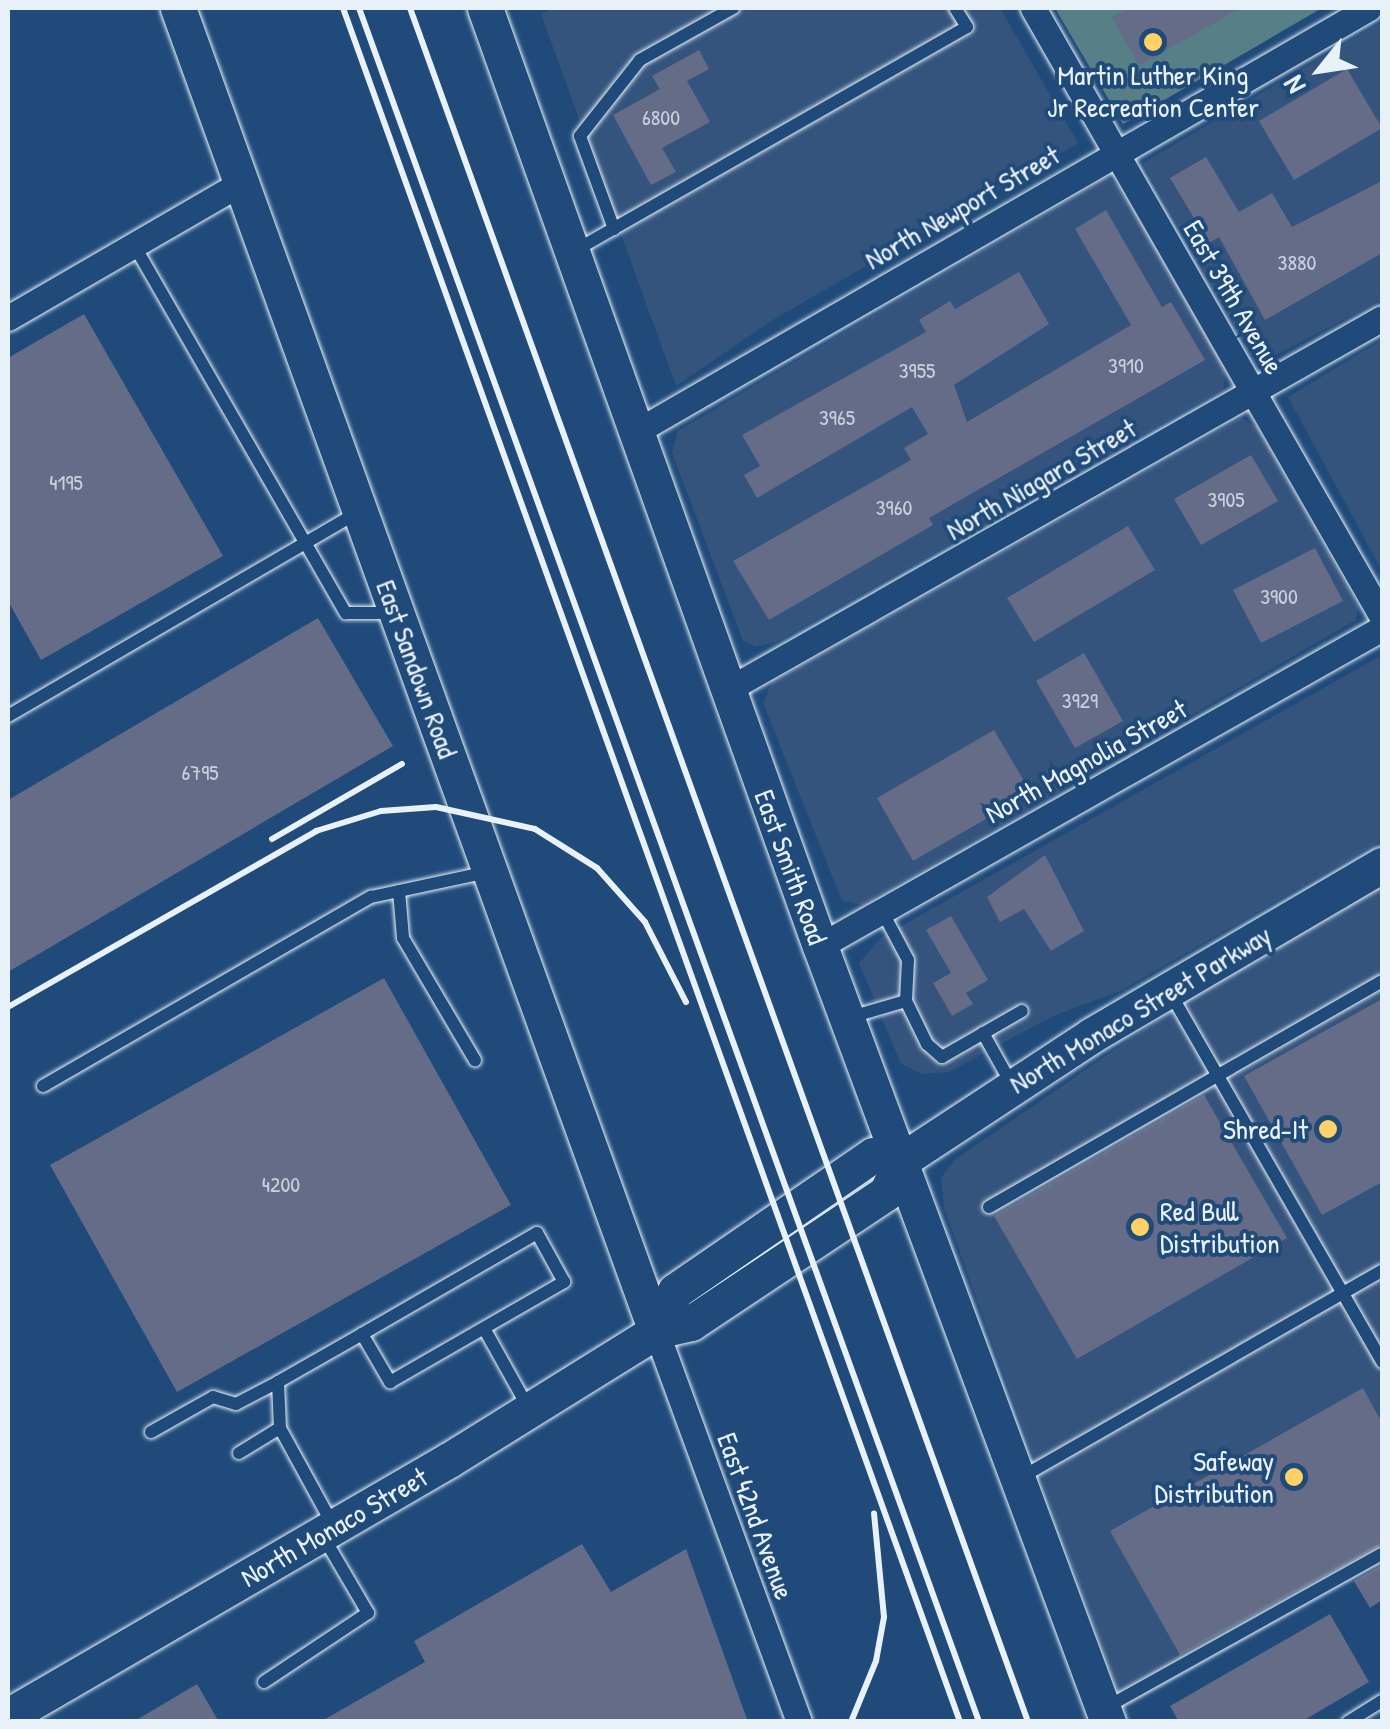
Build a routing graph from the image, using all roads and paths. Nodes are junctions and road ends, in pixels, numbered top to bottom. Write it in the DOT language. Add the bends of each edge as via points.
graph roads {
  1 [pos="178,8"];
  2 [pos="485,8"];
  3 [pos="733,8"];
  4 [pos="955,8"];
  5 [pos="1032,8"];
  6 [pos="1369,8"];
  7 [pos="1116,152"];
  8 [pos="241,183"];
  9 [pos="614,229"];
  10 [pos="134,245"];
  11 [pos="574,252"];
  12 [pos="8,318"];
  13 [pos="1382,318"];
  14 [pos="1254,392"];
  15 [pos="639,430"];
  16 [pos="360,512"];
  17 [pos="308,546"];
  18 [pos="396,612"];
  19 [pos="1382,617"];
  20 [pos="1382,628"];
  21 [pos="727,690"];
  22 [pos="8,716"];
  23 [pos="1382,865"];
  24 [pos="490,872"];
  25 [pos="399,891"];
  26 [pos="882,911"];
  27 [pos="820,946"];
  28 [pos="1382,981"];
  29 [pos="1167,989"];
  30 [pos="906,1001"];
  31 [pos="1022,1011"];
  32 [pos="848,1018"];
  33 [pos="983,1033"];
  34 [pos="475,1060"];
  35 [pos="1217,1076"];
  36 [pos="43,1086"];
  37 [pos="1012,1086"];
  38 [pos="902,1160"];
  39 [pos="989,1207"];
  40 [pos="1382,1271"];
  41 [pos="1343,1294"];
  42 [pos="484,1330"];
  43 [pos="656,1330"];
  44 [pos="362,1334"];
  45 [pos="1382,1362"];
  46 [pos="278,1382"];
  47 [pos="530,1411"];
  48 [pos="280,1428"];
  49 [pos="152,1432"];
  50 [pos="239,1453"];
  51 [pos="1019,1479"];
  52 [pos="328,1530"];
  53 [pos="1382,1554"];
  54 [pos="264,1682"];
  55 [pos="1382,1702"];
  56 [pos="1106,1715"];
  57 [pos="8,1716"];
  58 [pos="799,1722"];
  59 [pos="1348,1722"];
  1 -- 8 [label="street, East Sandown Road"];
  2 -- 11 [label="street, East Smith Road"];
  3 -- 9 [label="lane" via="640,60 580,136"];
  4 -- 9 [label="lane" via="967,27"];
  5 -- 7 [label="street, East 39th Avenue"];
  6 -- 7 [label="street, North Newport Street"];
  7 -- 14 [label="street, East 39th Avenue"];
  7 -- 15 [label="street, North Newport Street"];
  8 -- 10 [label="street"];
  8 -- 16 [label="street, East Sandown Road"];
  9 -- 11 [label="lane"];
  10 -- 12 [label="street"];
  10 -- 17 [label="lane"];
  11 -- 15 [label="street, East Smith Road"];
  13 -- 14 [label="street, North Niagara Street"];
  14 -- 19 [label="street, East 39th Avenue"];
  14 -- 21 [label="street, North Niagara Street"];
  15 -- 21 [label="street, East Smith Road"];
  16 -- 17 [label="lane" via="325,528"];
  16 -- 18 [label="street, East Sandown Road"];
  17 -- 18 [label="lane" via="346,613"];
  17 -- 22 [label="lane"];
  18 -- 24 [label="street, East Sandown Road"];
  20 -- 26 [label="street, North Magnolia Street"];
  21 -- 27 [label="street, East Smith Road"];
  23 -- 29 [label="street, North Monaco Street Parkway"];
  24 -- 25 [label="lane"];
  24 -- 43 [label="street, East Sandown Road"];
  25 -- 34 [label="lane" via="403,938"];
  25 -- 36 [label="lane" via="372,896"];
  26 -- 27 [label="street, North Magnolia Street"];
  26 -- 30 [label="lane" via="908,960"];
  27 -- 32 [label="street, East Smith Road"];
  28 -- 35 [label="lane"];
  29 -- 35 [label="lane"];
  29 -- 37 [label="street, North Monaco Street Parkway"];
  30 -- 32 [label="lane"];
  30 -- 33 [label="lane" via="927,1044 942,1056"];
  31 -- 33 [label="lane"];
  32 -- 38 [label="street, East Smith Road"];
  33 -- 37 [label="lane"];
  35 -- 39 [label="lane"];
  35 -- 41 [label="lane"];
  37 -- 38 [label="street, North Monaco Street Parkway"];
  38 -- 43 [label="street, North Monaco Street" via="886,1193 691,1324"];
  38 -- 51 [label="street, East Smith Road"];
  40 -- 41 [label="lane"];
  41 -- 45 [label="lane"];
  41 -- 51 [label="lane"];
  42 -- 44 [label="lane" via="390,1382"];
  42 -- 44 [label="lane" via="564,1282 536,1234"];
  42 -- 47 [label="lane"];
  43 -- 47 [label="street, North Monaco Street"];
  43 -- 58 [label="street, East 42nd Avenue"];
  44 -- 46 [label="lane"];
  46 -- 48 [label="lane"];
  46 -- 49 [label="lane" via="236,1404 213,1398"];
  47 -- 52 [label="street, North Monaco Street"];
  48 -- 50 [label="lane"];
  48 -- 52 [label="lane"];
  51 -- 56 [label="street, East Smith Road"];
  52 -- 54 [label="lane" via="368,1613"];
  52 -- 57 [label="street, North Monaco Street"];
  53 -- 56 [label="lane"];
  55 -- 59 [label="lane"];
}
